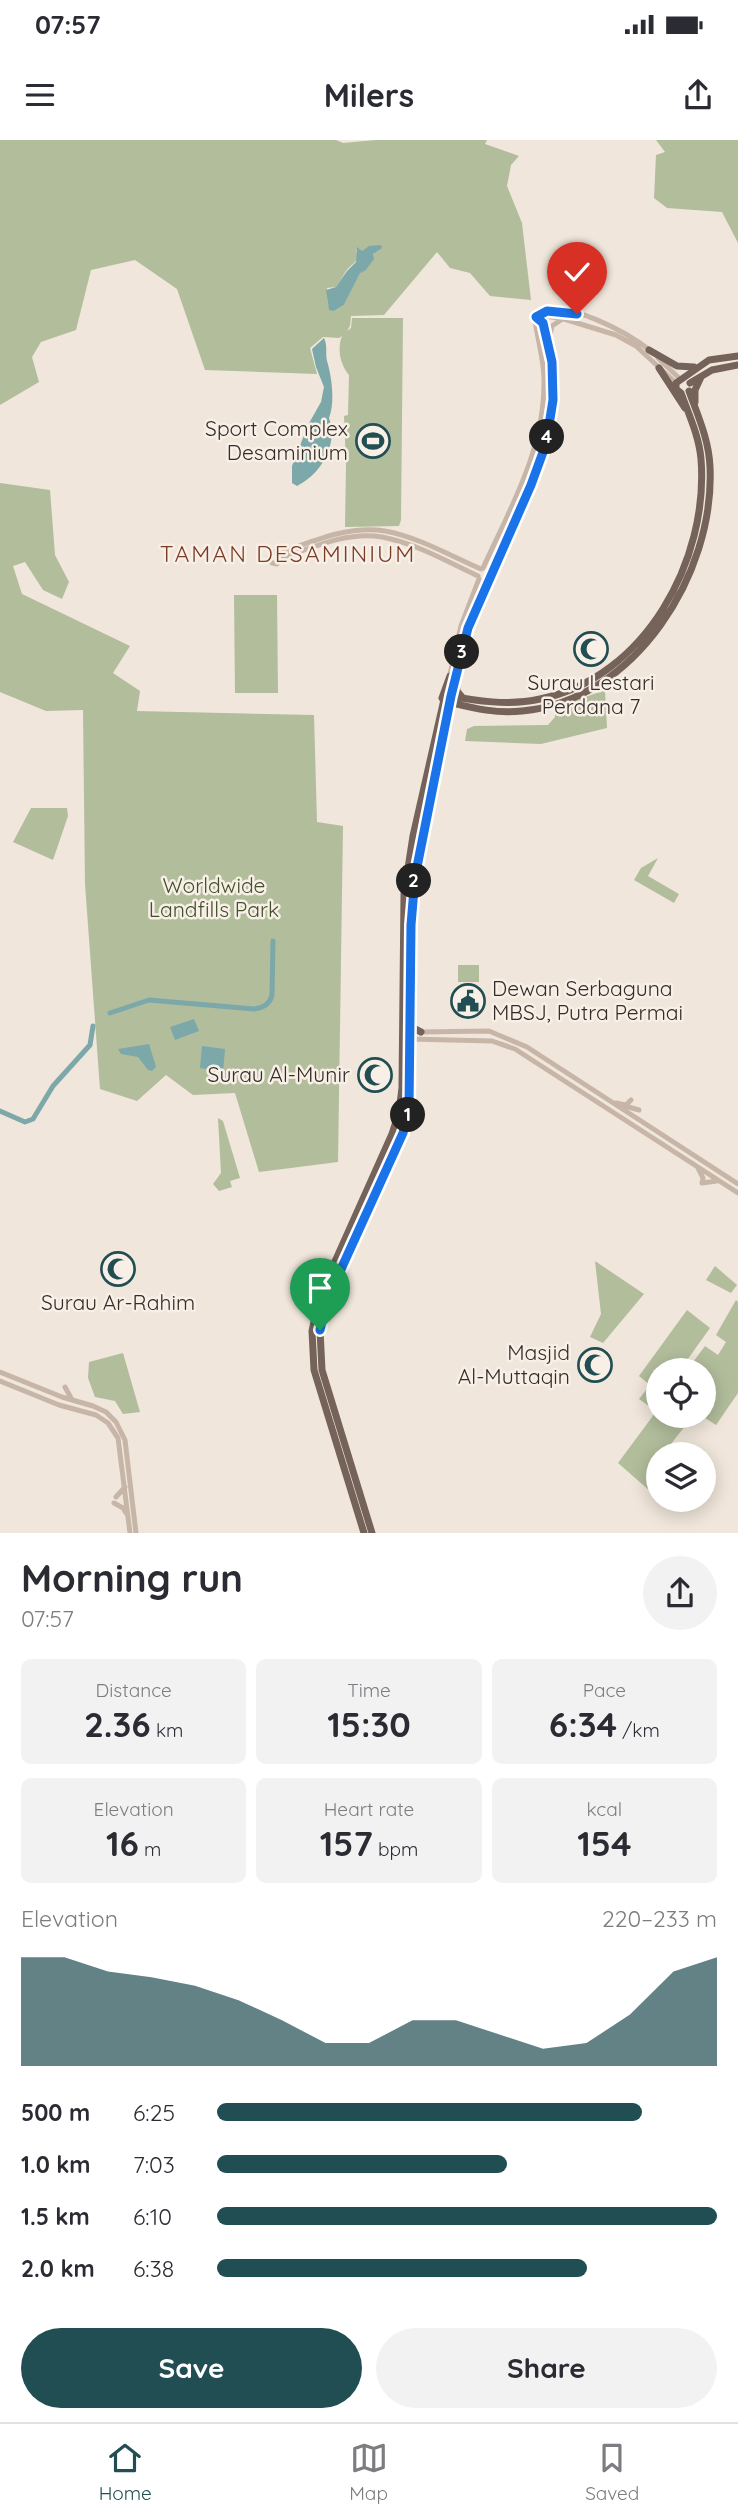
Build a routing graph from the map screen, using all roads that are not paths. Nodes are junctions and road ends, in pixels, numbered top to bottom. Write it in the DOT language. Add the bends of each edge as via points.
graph roads {
  1 [pos="538,316"];
  2 [pos="564,319"];
  3 [pos="549,343"];
  4 [pos="649,350"];
  5 [pos="738,356"];
  6 [pos="738,365"];
  7 [pos="698,366"];
  8 [pos="659,368"];
  9 [pos="703,374"];
  10 [pos="683,385"];
  11 [pos="691,409"];
  12 [pos="281,556"];
  13 [pos="492,572"];
  14 [pos="480,573"];
  15 [pos="487,582"];
  16 [pos="453,677"];
  17 [pos="448,698"];
  18 [pos="464,698"];
  19 [pos="467,707"];
  20 [pos="443,722"];
  21 [pos="421,1032"];
  22 [pos="408,1034"];
  23 [pos="604,1097"];
  24 [pos="631,1100"];
  25 [pos="622,1105"];
  26 [pos="639,1110"];
  27 [pos="684,1149"];
  28 [pos="387,1159"];
  29 [pos="697,1166"];
  30 [pos="708,1174"];
  31 [pos="720,1181"];
  32 [pos="738,1185"];
  33 [pos="738,1193"];
  34 [pos="0,1373"];
  35 [pos="0,1381"];
  36 [pos="65,1387"];
  37 [pos="25,1391"];
  38 [pos="11,1394"];
  39 [pos="80,1402"];
  40 [pos="125,1487"];
  41 [pos="128,1516"];
  42 [pos="130,1533"];
  43 [pos="136,1533"];
  44 [pos="364,1533"];
  45 [pos="372,1533"];
  1 -- 2 [label="street"];
  1 -- 3 [label="street"];
  1 -- 4 [label="street" via="556,310 597,320"];
  1 -- 14 [label="street" via="544,380 541,426 528,472"];
  2 -- 3 [label="street" via="552,326"];
  2 -- 8 [label="street" via="616,335"];
  3 -- 13 [label="street" via="553,400 546,444"];
  4 -- 7 [label="main road" via="677,366"];
  4 -- 10 [label="street"];
  5 -- 7 [label="main road"];
  6 -- 9 [label="main road"];
  7 -- 10 [label="main road"];
  8 -- 10 [label="street"];
  8 -- 11 [label="main road" via="679,402"];
  9 -- 10 [label="main road"];
  9 -- 11 [label="main road"];
  10 -- 11 [label="main road"];
  11 -- 18 [label="main road" via="701,457 698,520 684,568 649,629 616,661 563,692 526,701"];
  11 -- 19 [label="main road" via="704,430 709,456 706,514 692,572 658,629 624,666 571,697 523,711"];
  12 -- 14 [label="street" via="333,541 374,536"];
  13 -- 14 [label="street" via="488,568"];
  13 -- 15 [label="street"];
  14 -- 15 [label="street"];
  14 -- 16 [label="street" via="461,625"];
  15 -- 16 [label="street"];
  16 -- 17 [label="street"];
  16 -- 18 [label="main road"];
  16 -- 20 [label="main road" via="445,686"];
  17 -- 18 [label="main road"];
  17 -- 19 [label="main road"];
  17 -- 20 [label="main road"];
  19 -- 20 [label="main road" via="453,709"];
  20 -- 22 [label="main road" via="412,898"];
  21 -- 22 [label="main road"];
  21 -- 23 [label="street" via="498,1033"];
  22 -- 28 [label="main road" via="409,1109 403,1133"];
  22 -- 29 [label="street" via="492,1041 515,1049"];
  23 -- 25 [label="street"];
  23 -- 27 [label="street"];
  24 -- 25 [label="street"];
  25 -- 26 [label="street"];
  27 -- 30 [label="street"];
  27 -- 32 [label="street"];
  28 -- 44 [label="main road" via="320,1295 311,1344 314,1370"];
  28 -- 45 [label="main road" via="327,1300 320,1330 326,1388"];
  29 -- 30 [label="street"];
  29 -- 31 [label="street" via="702,1183"];
  30 -- 31 [label="street"];
  30 -- 32 [label="street" via="714,1172"];
  31 -- 33 [label="street"];
  34 -- 39 [label="street"];
  35 -- 37 [label="street"];
  36 -- 39 [label="street" via="69,1396"];
  37 -- 38 [label="street"];
  37 -- 40 [label="street" via="105,1420 118,1438"];
  39 -- 43 [label="street" via="106,1412 122,1432"];
  40 -- 41 [label="street"];
  40 -- 41 [label="street" via="115,1500"];
  41 -- 42 [label="street"];
}
